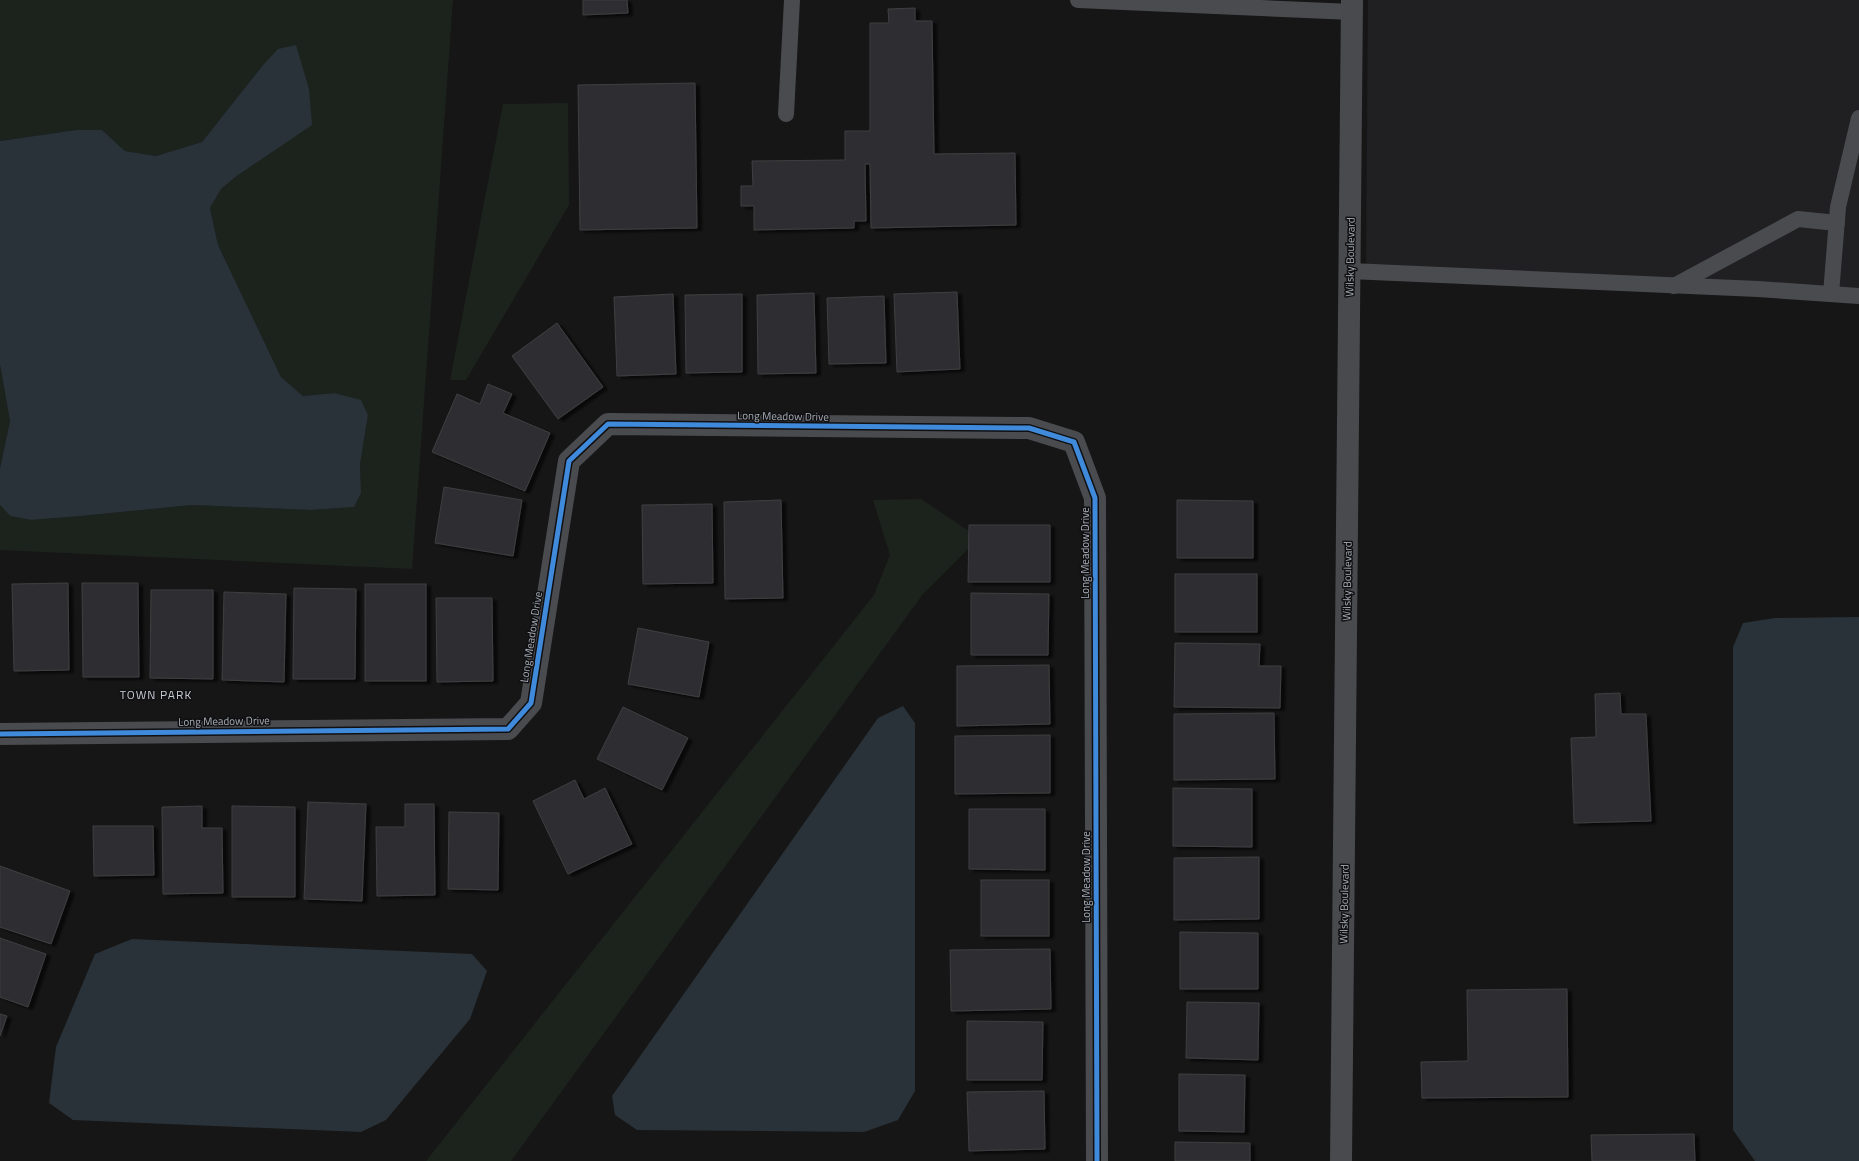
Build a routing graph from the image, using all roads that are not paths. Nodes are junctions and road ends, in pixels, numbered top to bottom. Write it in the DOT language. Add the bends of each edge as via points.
graph roads {
  1 [pos="792,0"];
  2 [pos="1078,0"];
  3 [pos="1352,6"];
  4 [pos="786,114"];
  5 [pos="1859,118"];
  6 [pos="1837,222"];
  7 [pos="1350,271"];
  8 [pos="1674,286"];
  9 [pos="1832,294"];
  10 [pos="1859,296"];
  11 [pos="0,734"];
  12 [pos="1097,1161"];
  13 [pos="1342,1161"];
  1 -- 4 [label="lane"];
  2 -- 3 [label="lane"];
  3 -- 7 [label="main road, Wilsky Boulevard"];
  5 -- 6 [label="lane" via="1838,207"];
  6 -- 8 [label="lane" via="1798,219"];
  6 -- 9 [label="lane"];
  7 -- 8 [label="lane"];
  7 -- 13 [label="main road, Wilsky Boulevard"];
  8 -- 9 [label="lane"];
  9 -- 10 [label="lane"];
  11 -- 12 [label="street, Long Meadow Drive" via="508,729 531,703 569,461 608,424 1029,428 1074,442 1095,498"];
}
